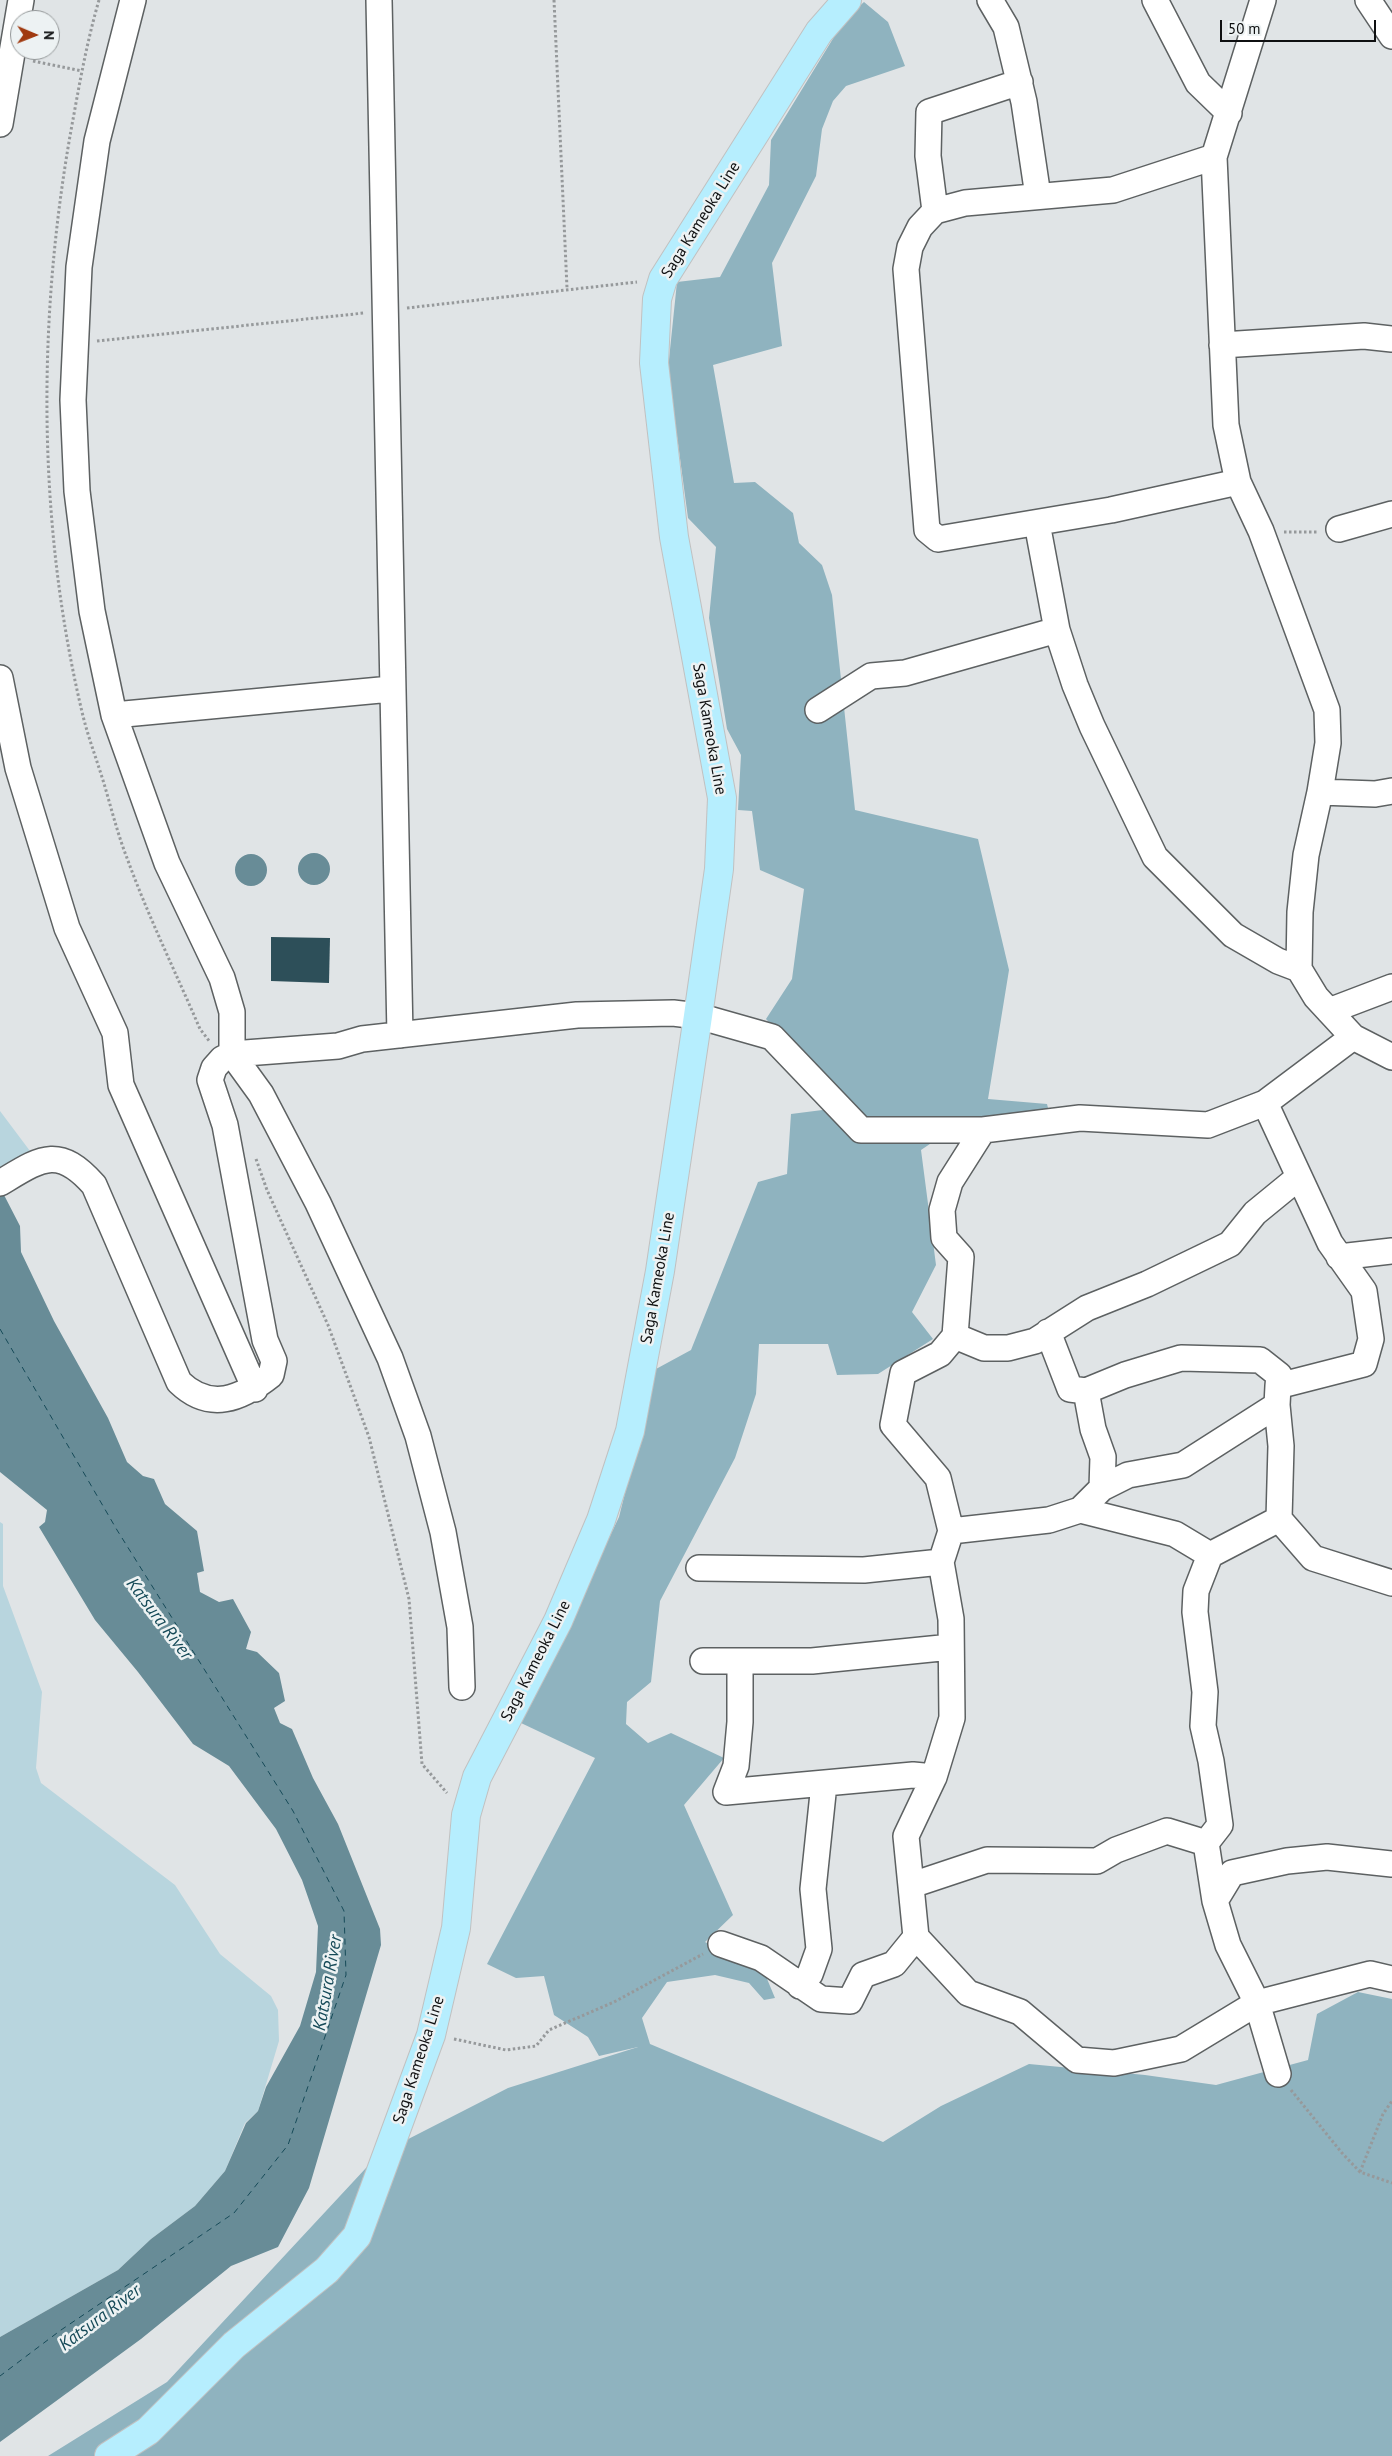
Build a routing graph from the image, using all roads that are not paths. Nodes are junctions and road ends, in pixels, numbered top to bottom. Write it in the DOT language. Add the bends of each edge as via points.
graph roads {
  1 [pos="21,0"];
  2 [pos="132,0"];
  3 [pos="379,0"];
  4 [pos="847,0"];
  5 [pos="990,0"];
  6 [pos="1155,0"];
  7 [pos="1264,0"];
  8 [pos="1368,0"];
  9 [pos="1391,33"];
  10 [pos="1020,82"];
  11 [pos="1229,113"];
  12 [pos="0,124"];
  13 [pos="1214,158"];
  14 [pos="1038,196"];
  15 [pos="935,211"];
  16 [pos="1392,339"];
  17 [pos="1222,346"];
  18 [pos="1238,482"];
  19 [pos="1392,514"];
  20 [pos="1037,523"];
  21 [pos="1339,529"];
  22 [pos="1057,630"];
  23 [pos="0,678"];
  24 [pos="391,689"];
  25 [pos="818,710"];
  26 [pos="114,715"];
  27 [pos="1392,791"];
  28 [pos="1320,792"];
  29 [pos="1300,969"];
  30 [pos="1392,987"];
  31 [pos="1329,1011"];
  32 [pos="698,1016"];
  33 [pos="400,1035"];
  34 [pos="1352,1037"];
  35 [pos="232,1054"];
  36 [pos="1392,1057"];
  37 [pos="1265,1104"];
  38 [pos="983,1130"];
  39 [pos="1299,1176"];
  40 [pos="10,1177"];
  41 [pos="1392,1251"];
  42 [pos="1339,1257"];
  43 [pos="1048,1332"];
  44 [pos="956,1336"];
  45 [pos="254,1388"];
  46 [pos="1086,1391"];
  47 [pos="1278,1396"];
  48 [pos="1102,1488"];
  49 [pos="1080,1510"];
  50 [pos="1279,1519"];
  51 [pos="951,1531"];
  52 [pos="1210,1555"];
  53 [pos="941,1562"];
  54 [pos="699,1568"];
  55 [pos="1392,1583"];
  56 [pos="951,1647"];
  57 [pos="703,1661"];
  58 [pos="740,1661"];
  59 [pos="462,1688"];
  60 [pos="934,1777"];
  61 [pos="824,1784"];
  62 [pos="1206,1843"];
  63 [pos="1392,1864"];
  64 [pos="912,1885"];
  65 [pos="1215,1901"];
  66 [pos="916,1937"];
  67 [pos="721,1944"];
  68 [pos="1392,1979"];
  69 [pos="800,1986"];
  70 [pos="1256,2003"];
  71 [pos="1278,2074"];
  72 [pos="109,2456"];
  1 -- 12 [label="street"];
  2 -- 26 [label="street" via="97,141 79,267 74,391 79,509 92,611"];
  3 -- 24 [label="street"];
  4 -- 32 [label="main road, Saga Kameoka Line" via="819,32 663,280 657,299 654,363 674,537 722,798 719,868"];
  5 -- 10 [label="street" via="1006,27"];
  6 -- 11 [label="street" via="1198,83"];
  7 -- 11 [label="street"];
  8 -- 9 [label="street"];
  10 -- 14 [label="street"];
  10 -- 15 [label="street" via="929,112 928,156"];
  11 -- 13 [label="street"];
  13 -- 14 [label="street" via="1113,190"];
  13 -- 17 [label="street"];
  14 -- 15 [label="street" via="965,203"];
  15 -- 20 [label="street" via="920,227 910,247 906,269 927,530 938,540"];
  16 -- 17 [label="street" via="1364,336"];
  17 -- 18 [label="street" via="1226,425"];
  18 -- 20 [label="street"];
  18 -- 28 [label="street" via="1261,531 1327,710 1328,743"];
  19 -- 21 [label="street"];
  20 -- 22 [label="street"];
  22 -- 25 [label="street" via="905,672 871,676"];
  22 -- 29 [label="street" via="1092,726 1155,857 1233,935 1278,961"];
  23 -- 45 [label="street" via="18,768 67,928 115,1033 121,1085"];
  24 -- 26 [label="street"];
  24 -- 33 [label="street"];
  26 -- 35 [label="street" via="167,863 222,978 232,1012"];
  27 -- 28 [label="street" via="1375,794"];
  28 -- 29 [label="street" via="1306,855 1300,912"];
  29 -- 31 [label="street" via="1316,997"];
  30 -- 31 [label="street"];
  31 -- 34 [label="street"];
  32 -- 33 [label="street" via="673,1013 577,1015"];
  32 -- 38 [label="street" via="772,1037 861,1130"];
  32 -- 72 [label="main road, Saga Kameoka Line" via="660,1271 630,1431 601,1520 558,1621 477,1777 466,1815 456,1928 431,2035 357,2236 327,2270 234,2346 148,2431"];
  33 -- 35 [label="street" via="362,1039 338,1046"];
  34 -- 36 [label="street"];
  34 -- 37 [label="street"];
  35 -- 45 [label="street" via="214,1068 210,1080 225,1125 265,1340 274,1361 271,1376"];
  35 -- 59 [label="street" via="261,1094 318,1203 390,1358 409,1410 444,1532 460,1627"];
  37 -- 38 [label="street" via="1208,1125 1080,1118"];
  37 -- 39 [label="street"];
  38 -- 44 [label="street" via="950,1182 942,1210 944,1238 961,1257"];
  39 -- 42 [label="street"];
  39 -- 43 [label="street" via="1255,1213 1230,1244 1147,1284 1087,1308"];
  40 -- 45 [label="street" via="46,1158 79,1168 94,1185 179,1382 202,1398 227,1400"];
  41 -- 42 [label="street"];
  42 -- 47 [label="street" via="1364,1291 1371,1339 1364,1364"];
  43 -- 44 [label="street" via="1035,1341 1008,1348 984,1348"];
  43 -- 46 [label="street" via="1070,1389"];
  44 -- 51 [label="street" via="940,1354 903,1373 894,1425 938,1478"];
  46 -- 47 [label="street" via="1181,1358 1260,1360 1279,1375"];
  46 -- 48 [label="street" via="1093,1429 1103,1457"];
  47 -- 48 [label="street" via="1183,1465 1128,1475"];
  47 -- 50 [label="street" via="1281,1446"];
  48 -- 49 [label="street"];
  49 -- 51 [label="street" via="1049,1520"];
  49 -- 52 [label="street" via="1175,1534"];
  50 -- 52 [label="street"];
  50 -- 55 [label="street" via="1313,1558"];
  51 -- 53 [label="street"];
  52 -- 62 [label="street" via="1196,1591 1195,1612 1205,1692 1203,1726 1220,1825"];
  53 -- 54 [label="street" via="864,1570"];
  53 -- 56 [label="street"];
  56 -- 58 [label="street" via="812,1661"];
  56 -- 60 [label="street" via="952,1718"];
  57 -- 58 [label="street"];
  58 -- 61 [label="street" via="736,1766 726,1792"];
  60 -- 61 [label="street" via="912,1775"];
  60 -- 64 [label="street" via="906,1836"];
  61 -- 69 [label="street" via="813,1889 819,1949 810,1974"];
  62 -- 64 [label="street" via="1167,1830 1097,1861 987,1860"];
  62 -- 65 [label="street"];
  63 -- 65 [label="street" via="1327,1857 1287,1861 1232,1873"];
  64 -- 66 [label="street"];
  65 -- 70 [label="street" via="1228,1945"];
  66 -- 69 [label="street" via="894,1964 863,1975 850,2001 821,1999"];
  66 -- 70 [label="street" via="968,1993 1020,2012 1077,2060 1114,2063 1181,2049"];
  67 -- 69 [label="street" via="762,1958"];
  68 -- 70 [label="street" via="1370,1974"];
  70 -- 71 [label="street"];
}
